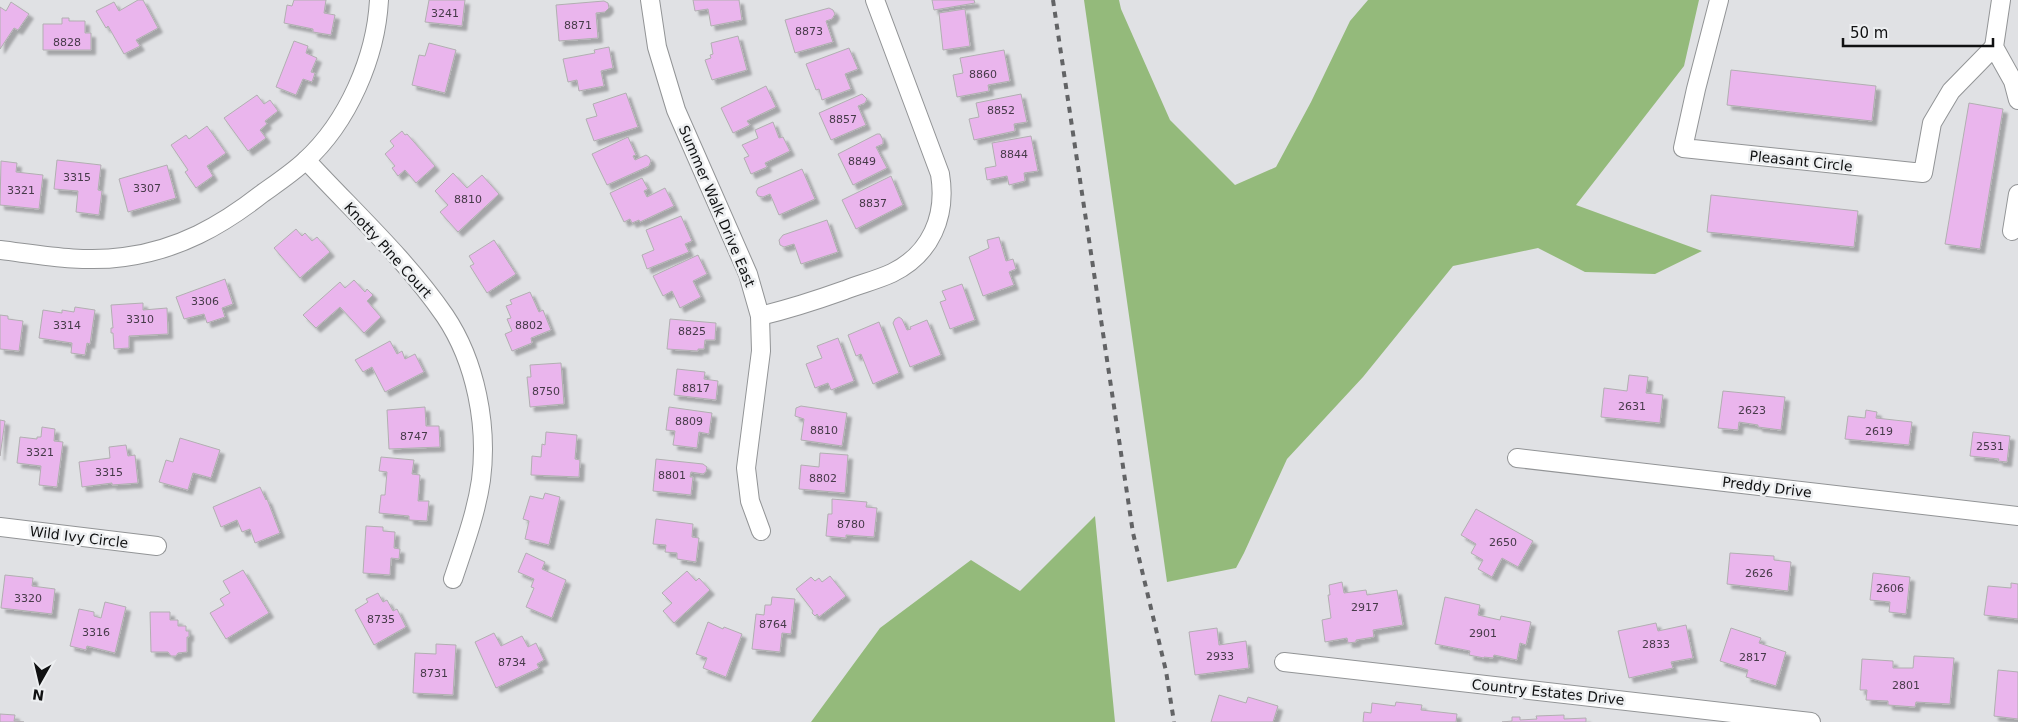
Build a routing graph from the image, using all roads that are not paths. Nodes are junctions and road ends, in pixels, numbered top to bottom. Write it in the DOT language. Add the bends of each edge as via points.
graph roads {
  1 [pos="379,0"];
  2 [pos="650,0"];
  3 [pos="875,0"];
  4 [pos="1719,0"];
  5 [pos="2001,0"];
  6 [pos="1994,47"];
  7 [pos="2018,100"];
  8 [pos="306,160"];
  9 [pos="2018,194"];
  10 [pos="2012,231"];
  11 [pos="0,250"];
  12 [pos="760,316"];
  13 [pos="1517,458"];
  14 [pos="2018,516"];
  15 [pos="0,527"];
  16 [pos="761,531"];
  17 [pos="157,546"];
  18 [pos="453,579"];
  19 [pos="1284,662"];
  20 [pos="1811,722"];
  1 -- 8 [label="street" via="374,40 362,75 330,132"];
  2 -- 12 [label="street, Summer Walk Drive East" via="657,47 676,110 748,274"];
  3 -- 12 [label="street" via="940,174 942,202 936,228 915,258 892,273 790,309"];
  4 -- 6 [label="street, Pleasant Circle" via="1683,148 1923,173 1932,123 1951,91"];
  5 -- 6 [label="street"];
  6 -- 7 [label="street" via="2013,81"];
  8 -- 11 [label="street" via="237,214 213,228 150,252 104,259 75,259"];
  8 -- 18 [label="street, Knotty Pine Court" via="424,286 455,333 469,368 481,422 482,468 472,524"];
  9 -- 10 [label="street"];
  12 -- 16 [label="street, Summer Walk Drive East" via="761,351 746,468 750,501"];
  13 -- 14 [label="street, Preddy Drive"];
  15 -- 17 [label="street, Wild Ivy Circle"];
  19 -- 20 [label="street, Country Estates Drive"];
}
